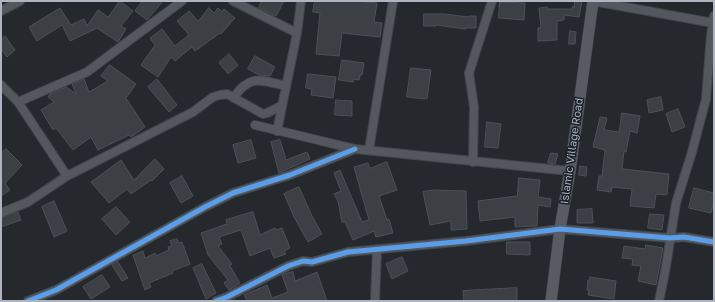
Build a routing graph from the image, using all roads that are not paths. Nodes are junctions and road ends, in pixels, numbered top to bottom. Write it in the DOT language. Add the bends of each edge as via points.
graph roads {
  1 [pos="20,1"];
  2 [pos="182,1"];
  3 [pos="233,1"];
  4 [pos="301,1"];
  5 [pos="393,1"];
  6 [pos="492,1"];
  7 [pos="593,1"];
  8 [pos="1,11"];
  9 [pos="713,20"];
  10 [pos="297,33"];
  11 [pos="1,85"];
  12 [pos="286,86"];
  13 [pos="234,97"];
  14 [pos="18,102"];
  15 [pos="281,106"];
  16 [pos="255,125"];
  17 [pos="277,131"];
  18 [pos="356,150"];
  19 [pos="369,150"];
  20 [pos="474,162"];
  21 [pos="570,171"];
  22 [pos="68,176"];
  23 [pos="1,213"];
  24 [pos="560,229"];
  25 [pos="670,238"];
  26 [pos="714,242"];
  27 [pos="377,249"];
  28 [pos="28,301"];
  29 [pos="216,301"];
  30 [pos="375,301"];
  31 [pos="551,301"];
  32 [pos="659,301"];
  1 -- 8 [label="street"];
  2 -- 14 [label="street" via="87,72"];
  3 -- 10 [label="street"];
  4 -- 10 [label="street"];
  5 -- 19 [label="street"];
  6 -- 20 [label="street" via="468,73 474,107"];
  7 -- 9 [label="street"];
  7 -- 21 [label="street, Islamic Village Road"];
  9 -- 25 [label="street" via="706,99 676,203"];
  10 -- 12 [label="street"];
  11 -- 14 [label="street"];
  12 -- 13 [label="street" via="259,80 252,81 244,84"];
  12 -- 15 [label="street"];
  13 -- 15 [label="street" via="263,114"];
  13 -- 22 [label="street" via="227,94 213,97 193,112"];
  14 -- 22 [label="street"];
  15 -- 17 [label="street"];
  16 -- 17 [label="street"];
  17 -- 18 [label="street"];
  18 -- 19 [label="street"];
  18 -- 28 [label="street" via="233,193 56,290"];
  19 -- 20 [label="street"];
  20 -- 21 [label="street"];
  21 -- 24 [label="street, Islamic Village Road"];
  22 -- 23 [label="street" via="28,202"];
  24 -- 25 [label="street"];
  24 -- 27 [label="street"];
  24 -- 31 [label="street, Islamic Village Road"];
  25 -- 26 [label="street" via="684,237"];
  25 -- 32 [label="street"];
  27 -- 29 [label="street" via="348,252 312,262 303,261"];
  27 -- 30 [label="street"];
}
